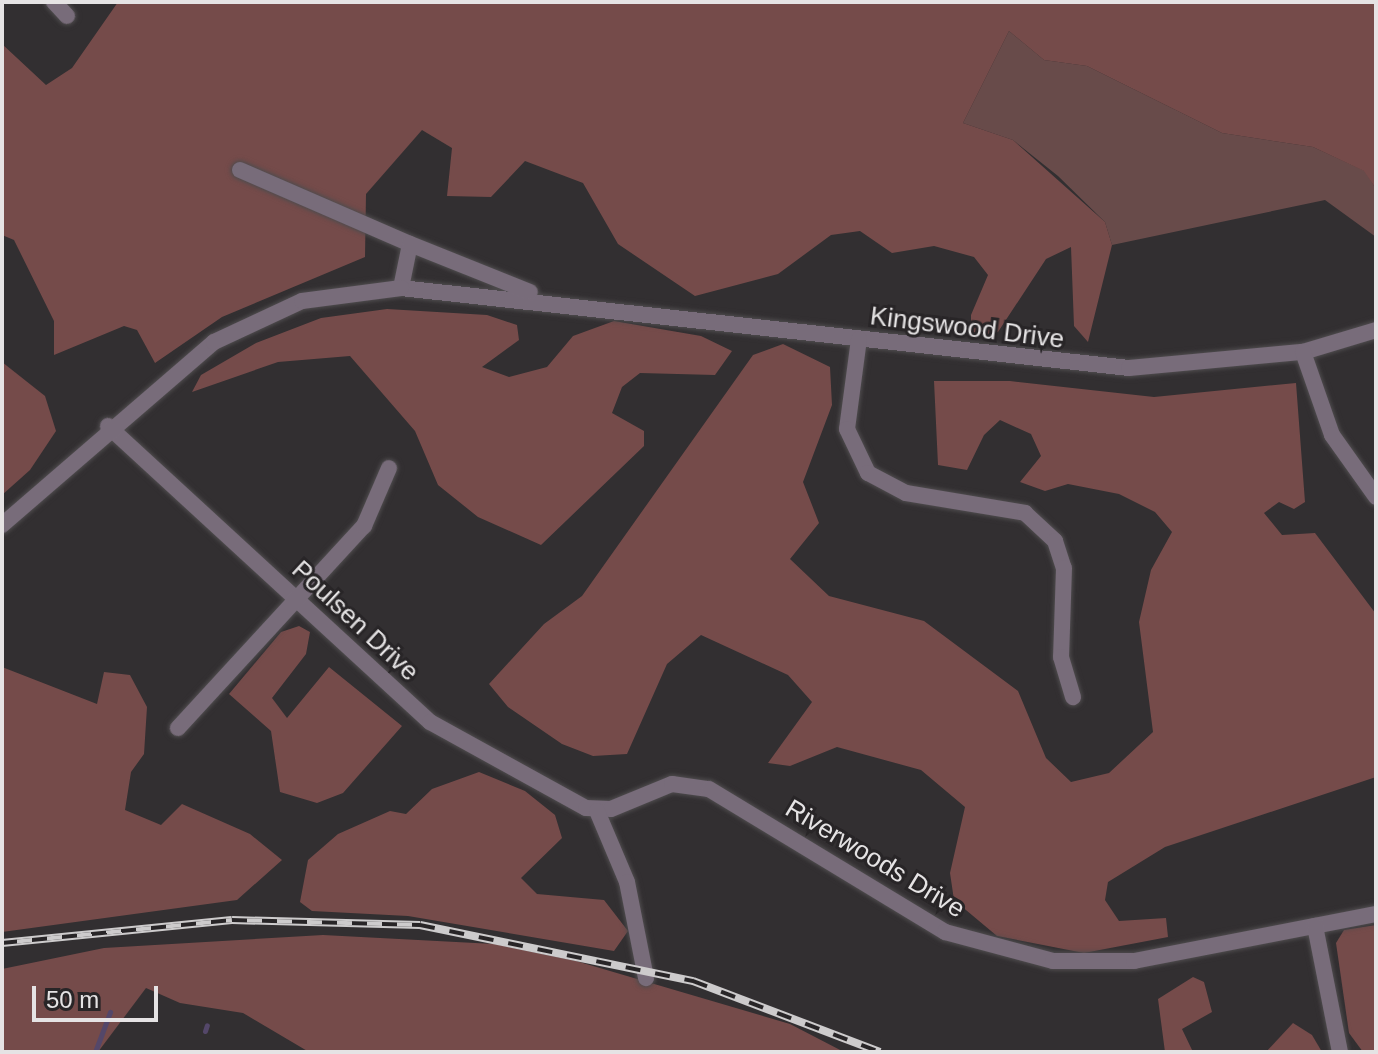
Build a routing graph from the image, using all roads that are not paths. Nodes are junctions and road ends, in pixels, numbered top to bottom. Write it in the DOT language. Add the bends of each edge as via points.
graph roads {
  1 [pos="54,2"];
  2 [pos="67,16"];
  3 [pos="240,170"];
  4 [pos="410,244"];
  5 [pos="401,288"];
  6 [pos="550,300"];
  7 [pos="1376,330"];
  8 [pos="859,339"];
  9 [pos="1303,352"];
  10 [pos="108,426"];
  11 [pos="389,468"];
  12 [pos="1376,497"];
  13 [pos="2,525"];
  14 [pos="296,601"];
  15 [pos="1073,697"];
  16 [pos="178,728"];
  17 [pos="597,811"];
  18 [pos="1376,914"];
  19 [pos="1315,926"];
  20 [pos="646,978"];
  21 [pos="1340,1052"];
  1 -- 2 [label="street"];
  3 -- 4 [label="street, Kingswood Drive"];
  4 -- 5 [label="street"];
  4 -- 6 [label="street, Kingswood Drive"];
  5 -- 6 [label="street, Kingswood Drive"];
  5 -- 10 [label="street, Kingswood Drive" via="349,291 256,319 172,370"];
  6 -- 8 [label="street, Kingswood Drive"];
  7 -- 9 [label="street, Kingswood Drive"];
  8 -- 9 [label="street, Kingswood Drive" via="1129,368"];
  8 -- 15 [label="street" via="847,429 868,473 906,493 1025,513 1055,541 1065,576 1061,657"];
  9 -- 12 [label="street" via="1332,435"];
  10 -- 13 [label="street, Kingswood Drive"];
  10 -- 14 [label="street, Poulsen Drive"];
  11 -- 14 [label="street" via="364,526"];
  14 -- 16 [label="street"];
  14 -- 17 [label="street, Poulsen Drive" via="430,722"];
  17 -- 19 [label="street, Riverwoods Drive" via="656,787 709,789 911,915 1017,955 1134,961"];
  17 -- 20 [label="street" via="641,934"];
  18 -- 19 [label="street, Riverwoods Drive"];
  19 -- 21 [label="street"];
}
